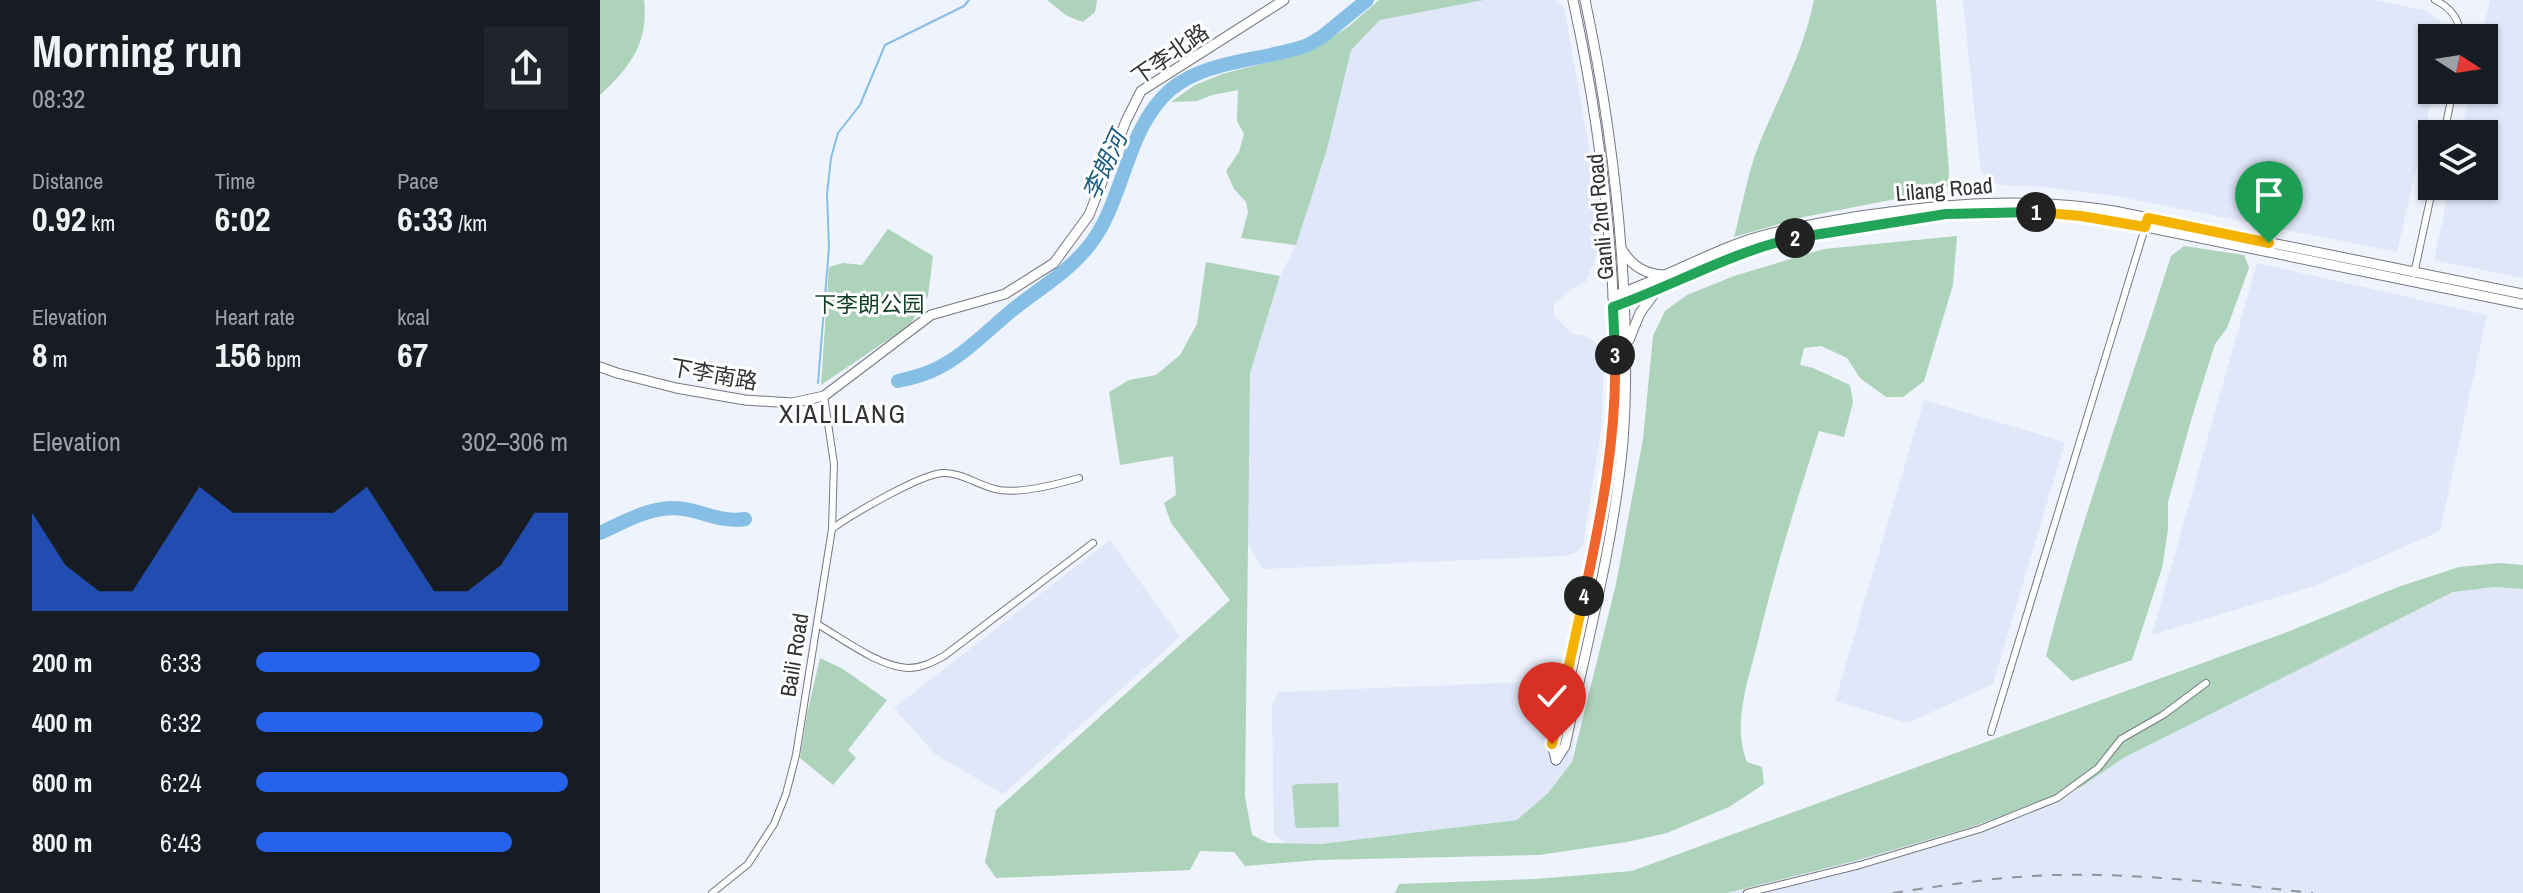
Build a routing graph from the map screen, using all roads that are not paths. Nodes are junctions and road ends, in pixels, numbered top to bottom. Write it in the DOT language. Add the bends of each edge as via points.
graph roads {
  1 [pos="1284,0"];
  2 [pos="1573,0"];
  3 [pos="1585,0"];
  4 [pos="2435,0"];
  5 [pos="2459,24"];
  6 [pos="2430,200"];
  7 [pos="2146,223"];
  8 [pos="1622,247"];
  9 [pos="1670,274"];
  10 [pos="2414,277"];
  11 [pos="1660,289"];
  12 [pos="2523,294"];
  13 [pos="1624,298"];
  14 [pos="1613,301"];
  15 [pos="2523,304"];
  16 [pos="1626,355"];
  17 [pos="600,367"];
  18 [pos="824,396"];
  19 [pos="1079,478"];
  20 [pos="832,529"];
  21 [pos="1093,543"];
  22 [pos="817,624"];
  23 [pos="2206,683"];
  24 [pos="1991,732"];
  25 [pos="712,893"];
  26 [pos="1747,893"];
  1 -- 18 [label="street, 下李北路" via="1141,91 1089,215 1054,263 1005,294 931,315"];
  2 -- 14 [label="street, Ganli 2nd Road" via="1605,182"];
  3 -- 8 [label="street, Ganli 2nd Road" via="1610,130"];
  4 -- 5 [label="street"];
  6 -- 10 [label="street"];
  7 -- 9 [label="street, Lilang Road" via="2043,203 1944,205 1773,232"];
  7 -- 10 [label="street, Lilang Road"];
  7 -- 11 [label="street, Lilang Road" via="2021,211 1946,214 1774,242"];
  7 -- 24 [label="street"];
  8 -- 9 [label="street" via="1643,271"];
  8 -- 13 [label="street, Ganli 2nd Road"];
  9 -- 13 [label="street, Lilang Road"];
  10 -- 12 [label="street, Lilang Road"];
  10 -- 15 [label="street, Lilang Road"];
  11 -- 13 [label="street, Lilang Road"];
  11 -- 16 [label="street" via="1640,313"];
  13 -- 14 [label="street, Lilang Road"];
  13 -- 16 [label="street, Ganli 2nd Road"];
  14 -- 16 [label="street, Ganli 2nd Road" via="1612,441 1552,744 1556,760 1565,746 1612,515 1623,443"];
  17 -- 18 [label="street, 下李南路" via="745,400 792,403"];
  18 -- 20 [label="street, Baili Road" via="834,464"];
  19 -- 20 [label="street" via="1005,491 942,473"];
  20 -- 22 [label="street, Baili Road"];
  21 -- 22 [label="street" via="928,664 895,666"];
  22 -- 25 [label="street, Baili Road" via="786,794 748,864"];
  23 -- 26 [label="street" via="2121,739 2098,768 2057,798 1965,834"];
}
